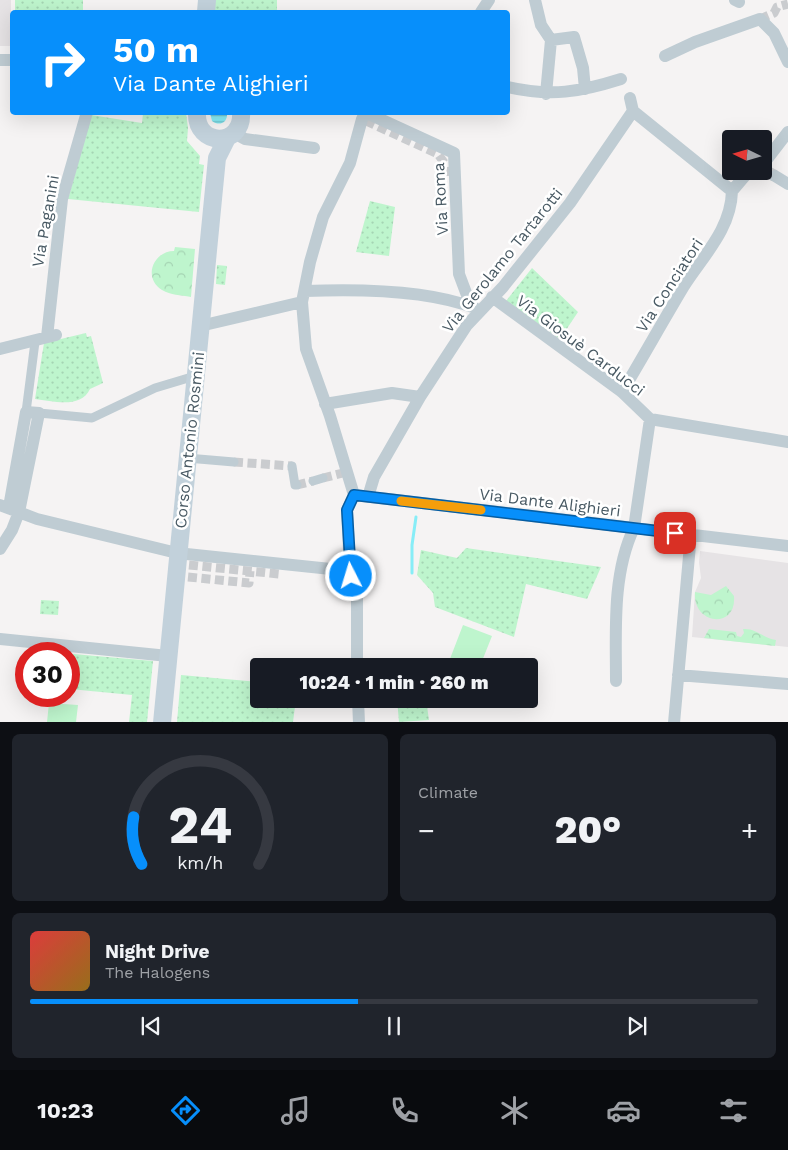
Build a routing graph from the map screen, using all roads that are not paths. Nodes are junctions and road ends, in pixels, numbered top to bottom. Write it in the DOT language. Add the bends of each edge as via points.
graph roads {
  1 [pos="535,0"];
  2 [pos="551,40"];
  3 [pos="666,56"];
  4 [pos="788,62"];
  5 [pos="621,79"];
  6 [pos="510,87"];
  7 [pos="585,89"];
  8 [pos="546,94"];
  9 [pos="630,98"];
  10 [pos="635,112"];
  11 [pos="87,115"];
  12 [pos="197,115"];
  13 [pos="241,115"];
  14 [pos="364,115"];
  15 [pos="366,115"];
  16 [pos="788,132"];
  17 [pos="230,135"];
  18 [pos="208,136"];
  19 [pos="314,148"];
  20 [pos="772,153"];
  21 [pos="217,158"];
  22 [pos="772,174"];
  23 [pos="741,180"];
  24 [pos="788,184"];
  25 [pos="732,191"];
  26 [pos="304,297"];
  27 [pos="492,297"];
  28 [pos="475,308"];
  29 [pos="200,326"];
  30 [pos="35,342"];
  31 [pos="0,349"];
  32 [pos="195,376"];
  33 [pos="622,392"];
  34 [pos="420,397"];
  35 [pos="326,404"];
  36 [pos="32,413"];
  37 [pos="650,419"];
  38 [pos="788,442"];
  39 [pos="187,458"];
  40 [pos="234,462"];
  41 [pos="292,466"];
  42 [pos="323,478"];
  43 [pos="313,481"];
  44 [pos="297,485"];
  45 [pos="354,495"];
  46 [pos="368,497"];
  47 [pos="9,508"];
  48 [pos="634,528"];
  49 [pos="691,534"];
  50 [pos="788,546"];
  51 [pos="0,549"];
  52 [pos="178,553"];
  53 [pos="350,571"];
  54 [pos="0,639"];
  55 [pos="168,656"];
  56 [pos="357,658"];
  57 [pos="678,675"];
  58 [pos="616,680"];
  59 [pos="788,684"];
  60 [pos="358,708"];
  61 [pos="162,722"];
  62 [pos="359,722"];
  63 [pos="674,722"];
  1 -- 2 [label="street" via="541,25"];
  2 -- 7 [label="street" via="574,37"];
  2 -- 8 [label="street"];
  3 -- 4 [label="street" via="760,19 774,34"];
  5 -- 7 [label="street"];
  6 -- 8 [label="street"];
  7 -- 8 [label="street"];
  9 -- 10 [label="street"];
  10 -- 25 [label="street"];
  10 -- 27 [label="street, Via Gerolamo Tartarotti" via="570,202"];
  11 -- 30 [label="street, Via Paganini" via="62,198 52,336"];
  12 -- 18 [label="main road" via="199,127"];
  13 -- 17 [label="main road" via="241,122"];
  14 -- 26 [label="street" via="350,163 323,217"];
  15 -- 28 [label="street, Via Roma" via="454,153 460,274"];
  16 -- 20 [label="street"];
  17 -- 18 [label="main road" via="220,139"];
  17 -- 19 [label="street"];
  17 -- 21 [label="main road"];
  18 -- 21 [label="main road" via="214,142"];
  21 -- 29 [label="main road, Corso Antonio Rosmini"];
  22 -- 24 [label="street"];
  23 -- 25 [label="street"];
  25 -- 33 [label="street, Via Conciatori" via="732,205 717,240 685,284"];
  26 -- 28 [label="street" via="340,290 408,294"];
  26 -- 29 [label="street"];
  26 -- 35 [label="street" via="306,348"];
  27 -- 28 [label="street, Via Gerolamo Tartarotti"];
  27 -- 33 [label="street, Via Giosuè Carducci"];
  28 -- 34 [label="street, Via Gerolamo Tartarotti"];
  29 -- 32 [label="main road, Corso Antonio Rosmini"];
  30 -- 31 [label="street"];
  30 -- 36 [label="street"];
  32 -- 36 [label="street" via="155,388 92,418"];
  32 -- 39 [label="main road, Corso Antonio Rosmini"];
  33 -- 37 [label="street, Via Giosuè Carducci"];
  34 -- 35 [label="street" via="392,393"];
  34 -- 46 [label="street, Via Gerolamo Tartarotti" via="374,477"];
  35 -- 45 [label="street"];
  36 -- 47 [label="street"];
  37 -- 38 [label="street"];
  37 -- 48 [label="street"];
  39 -- 40 [label="street"];
  39 -- 52 [label="main road, Corso Antonio Rosmini"];
  41 -- 44 [label="street"];
  42 -- 43 [label="street"];
  45 -- 46 [label="street, Via Dante Alighieri"];
  45 -- 53 [label="street" via="347,510"];
  46 -- 48 [label="street, Via Dante Alighieri"];
  47 -- 51 [label="street" via="12,530"];
  47 -- 52 [label="street" via="37,519"];
  48 -- 49 [label="street, Via Dante Alighieri"];
  48 -- 58 [label="street" via="628,540 616,600"];
  49 -- 50 [label="street, Via Dante Alighieri"];
  49 -- 57 [label="street"];
  52 -- 53 [label="street"];
  52 -- 55 [label="main road, Corso Antonio Rosmini"];
  53 -- 56 [label="street" via="357,596"];
  54 -- 55 [label="street"];
  55 -- 61 [label="main road, Corso Antonio Rosmini"];
  57 -- 59 [label="street"];
  57 -- 63 [label="street"];
  60 -- 62 [label="street"];
}
